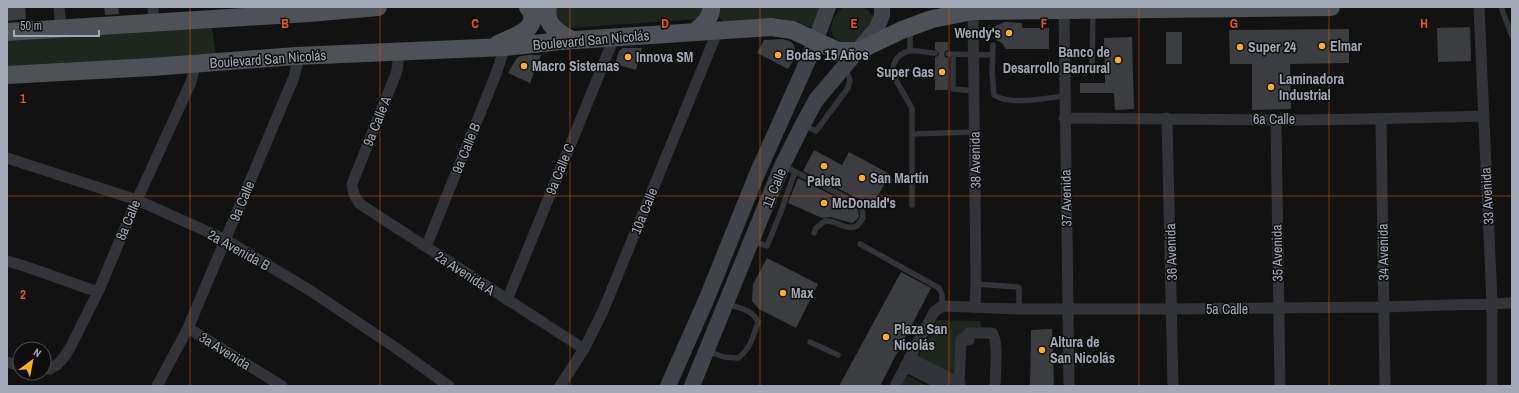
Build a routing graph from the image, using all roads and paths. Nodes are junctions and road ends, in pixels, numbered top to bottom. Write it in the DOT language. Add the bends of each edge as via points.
graph roads {
  1 [pos="59,7"];
  2 [pos="378,7"];
  3 [pos="528,7"];
  4 [pos="548,7"];
  5 [pos="711,7"];
  6 [pos="828,7"];
  7 [pos="882,7"];
  8 [pos="1331,7"];
  9 [pos="1479,7"];
  10 [pos="1501,7"];
  11 [pos="339,8"];
  12 [pos="1093,9"];
  13 [pos="1064,10"];
  14 [pos="973,11"];
  15 [pos="242,12"];
  16 [pos="154,15"];
  17 [pos="910,27"];
  18 [pos="61,29"];
  19 [pos="718,30"];
  20 [pos="7,32"];
  21 [pos="695,32"];
  22 [pos="1512,36"];
  23 [pos="614,38"];
  24 [pos="572,40"];
  25 [pos="816,42"];
  26 [pos="993,45"];
  27 [pos="497,47"];
  28 [pos="399,51"];
  29 [pos="858,51"];
  30 [pos="910,51"];
  31 [pos="935,53"];
  32 [pos="974,55"];
  33 [pos="296,56"];
  34 [pos="992,56"];
  35 [pos="194,64"];
  36 [pos="1092,68"];
  37 [pos="7,76"];
  38 [pos="974,91"];
  39 [pos="1064,96"];
  40 [pos="1484,116"];
  41 [pos="1064,118"];
  42 [pos="1167,118"];
  43 [pos="1381,119"];
  44 [pos="1276,120"];
  45 [pos="974,132"];
  46 [pos="912,134"];
  47 [pos="7,158"];
  48 [pos="789,169"];
  49 [pos="352,191"];
  50 [pos="136,200"];
  51 [pos="912,205"];
  52 [pos="814,233"];
  53 [pos="226,240"];
  54 [pos="860,244"];
  55 [pos="426,247"];
  56 [pos="7,261"];
  57 [pos="976,284"];
  58 [pos="98,292"];
  59 [pos="506,300"];
  60 [pos="726,303"];
  61 [pos="1492,303"];
  62 [pos="1512,303"];
  63 [pos="942,306"];
  64 [pos="1384,307"];
  65 [pos="975,308"];
  66 [pos="1278,308"];
  67 [pos="1019,309"];
  68 [pos="1067,309"];
  69 [pos="1173,309"];
  70 [pos="188,328"];
  71 [pos="810,342"];
  72 [pos="584,349"];
  73 [pos="706,351"];
  74 [pos="838,355"];
  75 [pos="907,362"];
  76 [pos="52,367"];
  77 [pos="960,385"];
  78 [pos="157,386"];
  79 [pos="282,386"];
  80 [pos="449,386"];
  81 [pos="560,386"];
  82 [pos="668,386"];
  83 [pos="692,386"];
  84 [pos="895,386"];
  85 [pos="944,386"];
  86 [pos="995,386"];
  87 [pos="1069,386"];
  88 [pos="1173,386"];
  89 [pos="1280,386"];
  90 [pos="1385,386"];
  91 [pos="1492,386"];
  1 -- 18 [label="street"];
  2 -- 11 [label="main road"];
  3 -- 27 [label="main road" via="533,21 528,28"];
  4 -- 24 [label="main road" via="548,19 552,26"];
  5 -- 21 [label="main road" via="708,18"];
  6 -- 25 [label="main road, 11 Calle"];
  7 -- 29 [label="main road, 11 Calle" via="877,28"];
  8 -- 12 [label="main road, Boulevard San Nicolás"];
  9 -- 40 [label="street, 33 Avenida"];
  10 -- 22 [label="lane"];
  11 -- 15 [label="main road"];
  12 -- 13 [label="main road, Boulevard San Nicolás"];
  12 -- 36 [label="lane"];
  13 -- 14 [label="main road, Boulevard San Nicolás"];
  13 -- 39 [label="street, 37 Avenida"];
  14 -- 17 [label="main road, Boulevard San Nicolás" via="932,19"];
  14 -- 32 [label="street, 38 Avenida"];
  15 -- 16 [label="main road"];
  16 -- 18 [label="main road"];
  17 -- 29 [label="main road, Boulevard San Nicolás"];
  17 -- 30 [label="lane"];
  18 -- 20 [label="main road"];
  19 -- 21 [label="main road, Boulevard San Nicolás"];
  19 -- 25 [label="main road, Boulevard San Nicolás" via="771,27 792,30"];
  19 -- 72 [label="street, 10a Calle" via="603,311"];
  21 -- 23 [label="main road, Boulevard San Nicolás"];
  23 -- 24 [label="main road, Boulevard San Nicolás"];
  23 -- 59 [label="street, 9a Calle C"];
  24 -- 27 [label="main road, Boulevard San Nicolás"];
  25 -- 29 [label="main road, Boulevard San Nicolás" via="838,51"];
  25 -- 82 [label="main road, 11 Calle" via="757,174"];
  26 -- 34 [label="lane"];
  27 -- 28 [label="main road, Boulevard San Nicolás"];
  27 -- 55 [label="street, 9a Calle B" via="496,74"];
  28 -- 33 [label="main road, Boulevard San Nicolás"];
  28 -- 49 [label="street, 9a Calle A" via="397,71 354,178"];
  29 -- 48 [label="main road, 11 Calle" via="816,100 810,128"];
  30 -- 31 [label="lane"];
  30 -- 46 [label="lane" via="897,58 892,72 912,108"];
  32 -- 34 [label="lane"];
  32 -- 38 [label="street, 38 Avenida"];
  32 -- 38 [label="lane" via="951,54 953,89"];
  33 -- 35 [label="main road, Boulevard San Nicolás"];
  33 -- 53 [label="street, 9a Calle" via="294,77"];
  34 -- 39 [label="lane" via="994,95 1000,99 1014,101"];
  35 -- 37 [label="main road, Boulevard San Nicolás"];
  35 -- 50 [label="street, 8a Calle" via="190,82"];
  38 -- 45 [label="street, 38 Avenida"];
  39 -- 41 [label="street, 37 Avenida"];
  40 -- 43 [label="street, 6a Calle"];
  40 -- 61 [label="street, 33 Avenida"];
  41 -- 42 [label="street, 6a Calle"];
  41 -- 68 [label="street, 37 Avenida"];
  42 -- 44 [label="street, 6a Calle"];
  42 -- 69 [label="street, 36 Avenida"];
  43 -- 44 [label="street, 6a Calle"];
  43 -- 64 [label="street, 34 Avenida"];
  44 -- 66 [label="street, 35 Avenida"];
  45 -- 46 [label="lane"];
  45 -- 57 [label="street, 38 Avenida"];
  46 -- 51 [label="lane"];
  47 -- 50 [label="street, 2a Avenida B"];
  48 -- 52 [label="lane" via="857,203 863,211 863,218 857,226 847,227 825,221"];
  48 -- 60 [label="main road, 11 Calle" via="773,211 752,241"];
  49 -- 55 [label="street, 2a Avenida A" via="360,204"];
  50 -- 53 [label="street, 2a Avenida B"];
  50 -- 58 [label="street, 8a Calle"];
  53 -- 70 [label="street, 9a Calle"];
  53 -- 80 [label="street, 2a Avenida B" via="311,291"];
  54 -- 63 [label="lane" via="939,288"];
  55 -- 59 [label="street, 2a Avenida A"];
  56 -- 58 [label="street"];
  57 -- 65 [label="street, 38 Avenida"];
  57 -- 67 [label="lane" via="1018,287"];
  58 -- 76 [label="street, 8a Calle" via="65,356"];
  59 -- 72 [label="street, 2a Avenida A"];
  60 -- 73 [label="main road, 11 Calle"];
  60 -- 73 [label="lane" via="755,315 758,322 754,336 747,351 738,358 724,357"];
  61 -- 62 [label="street, 5a Calle"];
  61 -- 64 [label="street, 5a Calle"];
  61 -- 91 [label="street, 33 Avenida"];
  63 -- 65 [label="street, 5a Calle"];
  63 -- 75 [label="street" via="934,312"];
  64 -- 66 [label="street, 5a Calle"];
  64 -- 90 [label="street, 34 Avenida"];
  65 -- 67 [label="street, 5a Calle"];
  66 -- 69 [label="street, 5a Calle"];
  66 -- 89 [label="street, 35 Avenida"];
  67 -- 68 [label="street, 5a Calle"];
  68 -- 69 [label="street, 5a Calle"];
  68 -- 87 [label="street, 37 Avenida"];
  69 -- 88 [label="street, 36 Avenida"];
  70 -- 78 [label="street, 9a Calle"];
  70 -- 79 [label="street, 3a Avenida"];
  71 -- 74 [label="lane"];
  72 -- 81 [label="street, 10a Calle"];
  73 -- 83 [label="main road, 11 Calle"];
  75 -- 77 [label="street"];
  75 -- 84 [label="street"];
  75 -- 85 [label="street"];
  77 -- 86 [label="street" via="961,340 966,340 969,333 992,333 996,344"];
}
